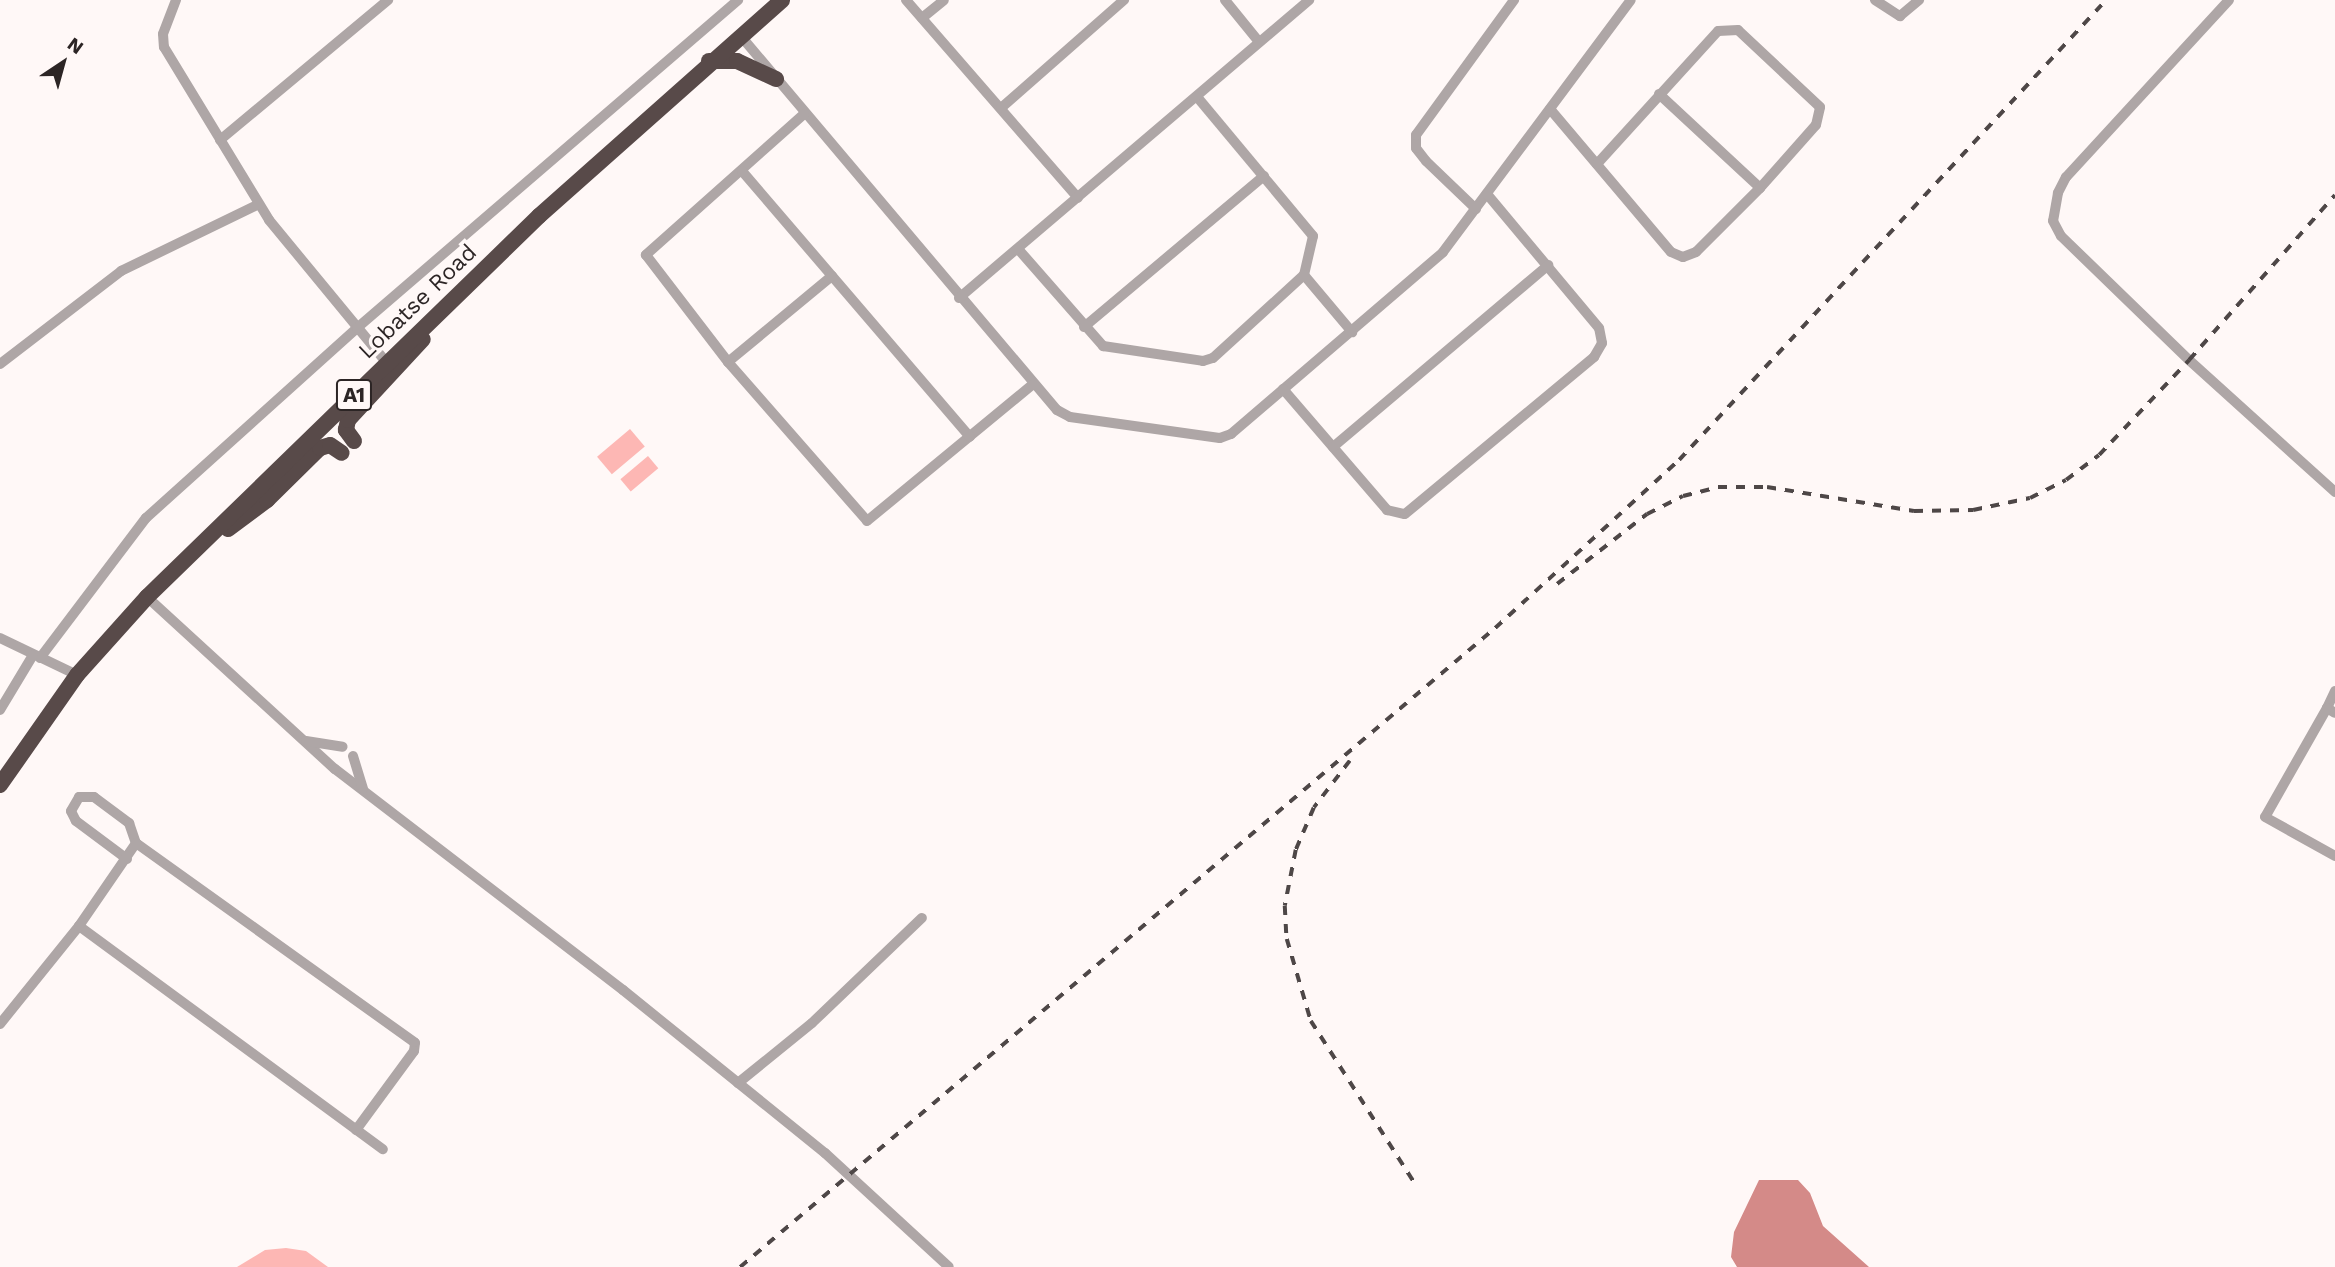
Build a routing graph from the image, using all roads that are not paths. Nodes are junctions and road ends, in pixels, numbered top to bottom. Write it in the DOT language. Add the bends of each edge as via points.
graph roads {
  1 [pos="176,0"];
  2 [pos="388,0"];
  3 [pos="738,0"];
  4 [pos="782,0"];
  5 [pos="906,0"];
  6 [pos="944,0"];
  7 [pos="1124,0"];
  8 [pos="1225,0"];
  9 [pos="1309,0"];
  10 [pos="1514,0"];
  11 [pos="1631,0"];
  12 [pos="1875,0"];
  13 [pos="1919,0"];
  14 [pos="2229,0"];
  15 [pos="922,18"];
  16 [pos="740,35"];
  17 [pos="1259,42"];
  18 [pos="709,61"];
  19 [pos="776,79"];
  20 [pos="1658,94"];
  21 [pos="1197,97"];
  22 [pos="1001,108"];
  23 [pos="1550,109"];
  24 [pos="804,114"];
  25 [pos="220,140"];
  26 [pos="1597,164"];
  27 [pos="742,171"];
  28 [pos="1265,176"];
  29 [pos="1760,188"];
  30 [pos="1487,194"];
  31 [pos="1078,198"];
  32 [pos="259,204"];
  33 [pos="1476,209"];
  34 [pos="1019,250"];
  35 [pos="1548,265"];
  36 [pos="1304,275"];
  37 [pos="832,276"];
  38 [pos="460,293"];
  39 [pos="959,298"];
  40 [pos="1084,327"];
  41 [pos="357,328"];
  42 [pos="1352,332"];
  43 [pos="728,362"];
  44 [pos="387,363"];
  45 [pos="0,364"];
  46 [pos="1032,385"];
  47 [pos="1283,389"];
  48 [pos="970,437"];
  49 [pos="1333,447"];
  50 [pos="2335,492"];
  51 [pos="190,554"];
  52 [pos="147,597"];
  53 [pos="0,638"];
  54 [pos="37,657"];
  55 [pos="77,675"];
  56 [pos="2335,691"];
  57 [pos="0,710"];
  58 [pos="2331,710"];
  59 [pos="300,739"];
  60 [pos="343,747"];
  61 [pos="354,756"];
  62 [pos="0,785"];
  63 [pos="366,796"];
  64 [pos="136,843"];
  65 [pos="2335,856"];
  66 [pos="127,859"];
  67 [pos="922,918"];
  68 [pos="79,926"];
  69 [pos="0,1024"];
  70 [pos="738,1083"];
  71 [pos="356,1130"];
  72 [pos="383,1149"];
  73 [pos="949,1267"];
  1 -- 25 [label="street" via="163,34 164,47"];
  2 -- 25 [label="street"];
  3 -- 41 [label="street"];
  4 -- 16 [label="highway, Lobatse Road / A1"];
  5 -- 15 [label="street"];
  6 -- 15 [label="street"];
  7 -- 22 [label="street"];
  8 -- 17 [label="street"];
  9 -- 17 [label="street"];
  10 -- 33 [label="street" via="1416,135 1416,148 1426,161"];
  11 -- 23 [label="street"];
  12 -- 13 [label="street" via="1900,16"];
  14 -- 50 [label="street" via="2066,177 2053,221 2061,236 2189,360"];
  15 -- 22 [label="street"];
  16 -- 18 [label="highway, Lobatse Road / A1"];
  16 -- 19 [label="street"];
  17 -- 21 [label="street"];
  18 -- 19 [label="highway" via="737,61"];
  18 -- 38 [label="highway, Lobatse Road / A1"];
  19 -- 24 [label="street"];
  20 -- 26 [label="street"];
  20 -- 29 [label="street"];
  20 -- 29 [label="street" via="1718,31 1738,30 1819,107 1816,125"];
  21 -- 28 [label="street"];
  21 -- 31 [label="street"];
  22 -- 31 [label="street"];
  23 -- 26 [label="street"];
  23 -- 30 [label="street"];
  24 -- 27 [label="street"];
  24 -- 39 [label="street"];
  25 -- 32 [label="street"];
  26 -- 29 [label="street" via="1678,256 1696,253"];
  27 -- 37 [label="street"];
  27 -- 43 [label="street" via="646,257"];
  28 -- 36 [label="street" via="1312,231"];
  28 -- 40 [label="street"];
  30 -- 33 [label="street"];
  30 -- 35 [label="street"];
  31 -- 34 [label="street"];
  32 -- 41 [label="street"];
  32 -- 45 [label="street" via="121,271"];
  33 -- 42 [label="street" via="1443,252"];
  34 -- 39 [label="street"];
  34 -- 40 [label="street"];
  35 -- 49 [label="street"];
  35 -- 49 [label="street" via="1602,333 1594,357 1410,514 1387,510"];
  36 -- 40 [label="street" via="1207,360 1108,349"];
  36 -- 42 [label="street"];
  37 -- 43 [label="street"];
  37 -- 48 [label="street"];
  38 -- 44 [label="highway, Lobatse Road / A1"];
  38 -- 51 [label="highway" via="398,371 348,420 348,447 320,448 257,509"];
  39 -- 46 [label="street"];
  41 -- 44 [label="street"];
  41 -- 54 [label="street" via="146,518"];
  42 -- 47 [label="street"];
  43 -- 48 [label="street" via="867,521"];
  44 -- 51 [label="highway, Lobatse Road / A1"];
  46 -- 47 [label="street" via="1070,417 1220,438"];
  46 -- 48 [label="street"];
  47 -- 49 [label="street"];
  51 -- 52 [label="highway, Lobatse Road / A1"];
  52 -- 55 [label="highway, Lobatse Road / A1"];
  52 -- 59 [label="street"];
  53 -- 54 [label="street"];
  54 -- 55 [label="street"];
  54 -- 57 [label="street"];
  55 -- 62 [label="highway, Lobatse Road / A1"];
  56 -- 58 [label="street"];
  58 -- 65 [label="street" via="2265,817"];
  59 -- 60 [label="street"];
  59 -- 63 [label="street"];
  61 -- 63 [label="street" via="355,772"];
  63 -- 70 [label="street"];
  64 -- 66 [label="street"];
  64 -- 66 [label="street" via="129,823 90,795 73,804 76,821"];
  64 -- 71 [label="street" via="415,1043 414,1051"];
  66 -- 68 [label="street"];
  67 -- 70 [label="street" via="812,1023"];
  68 -- 69 [label="street"];
  68 -- 71 [label="street"];
  70 -- 73 [label="street" via="825,1153"];
  71 -- 72 [label="street"];
}
